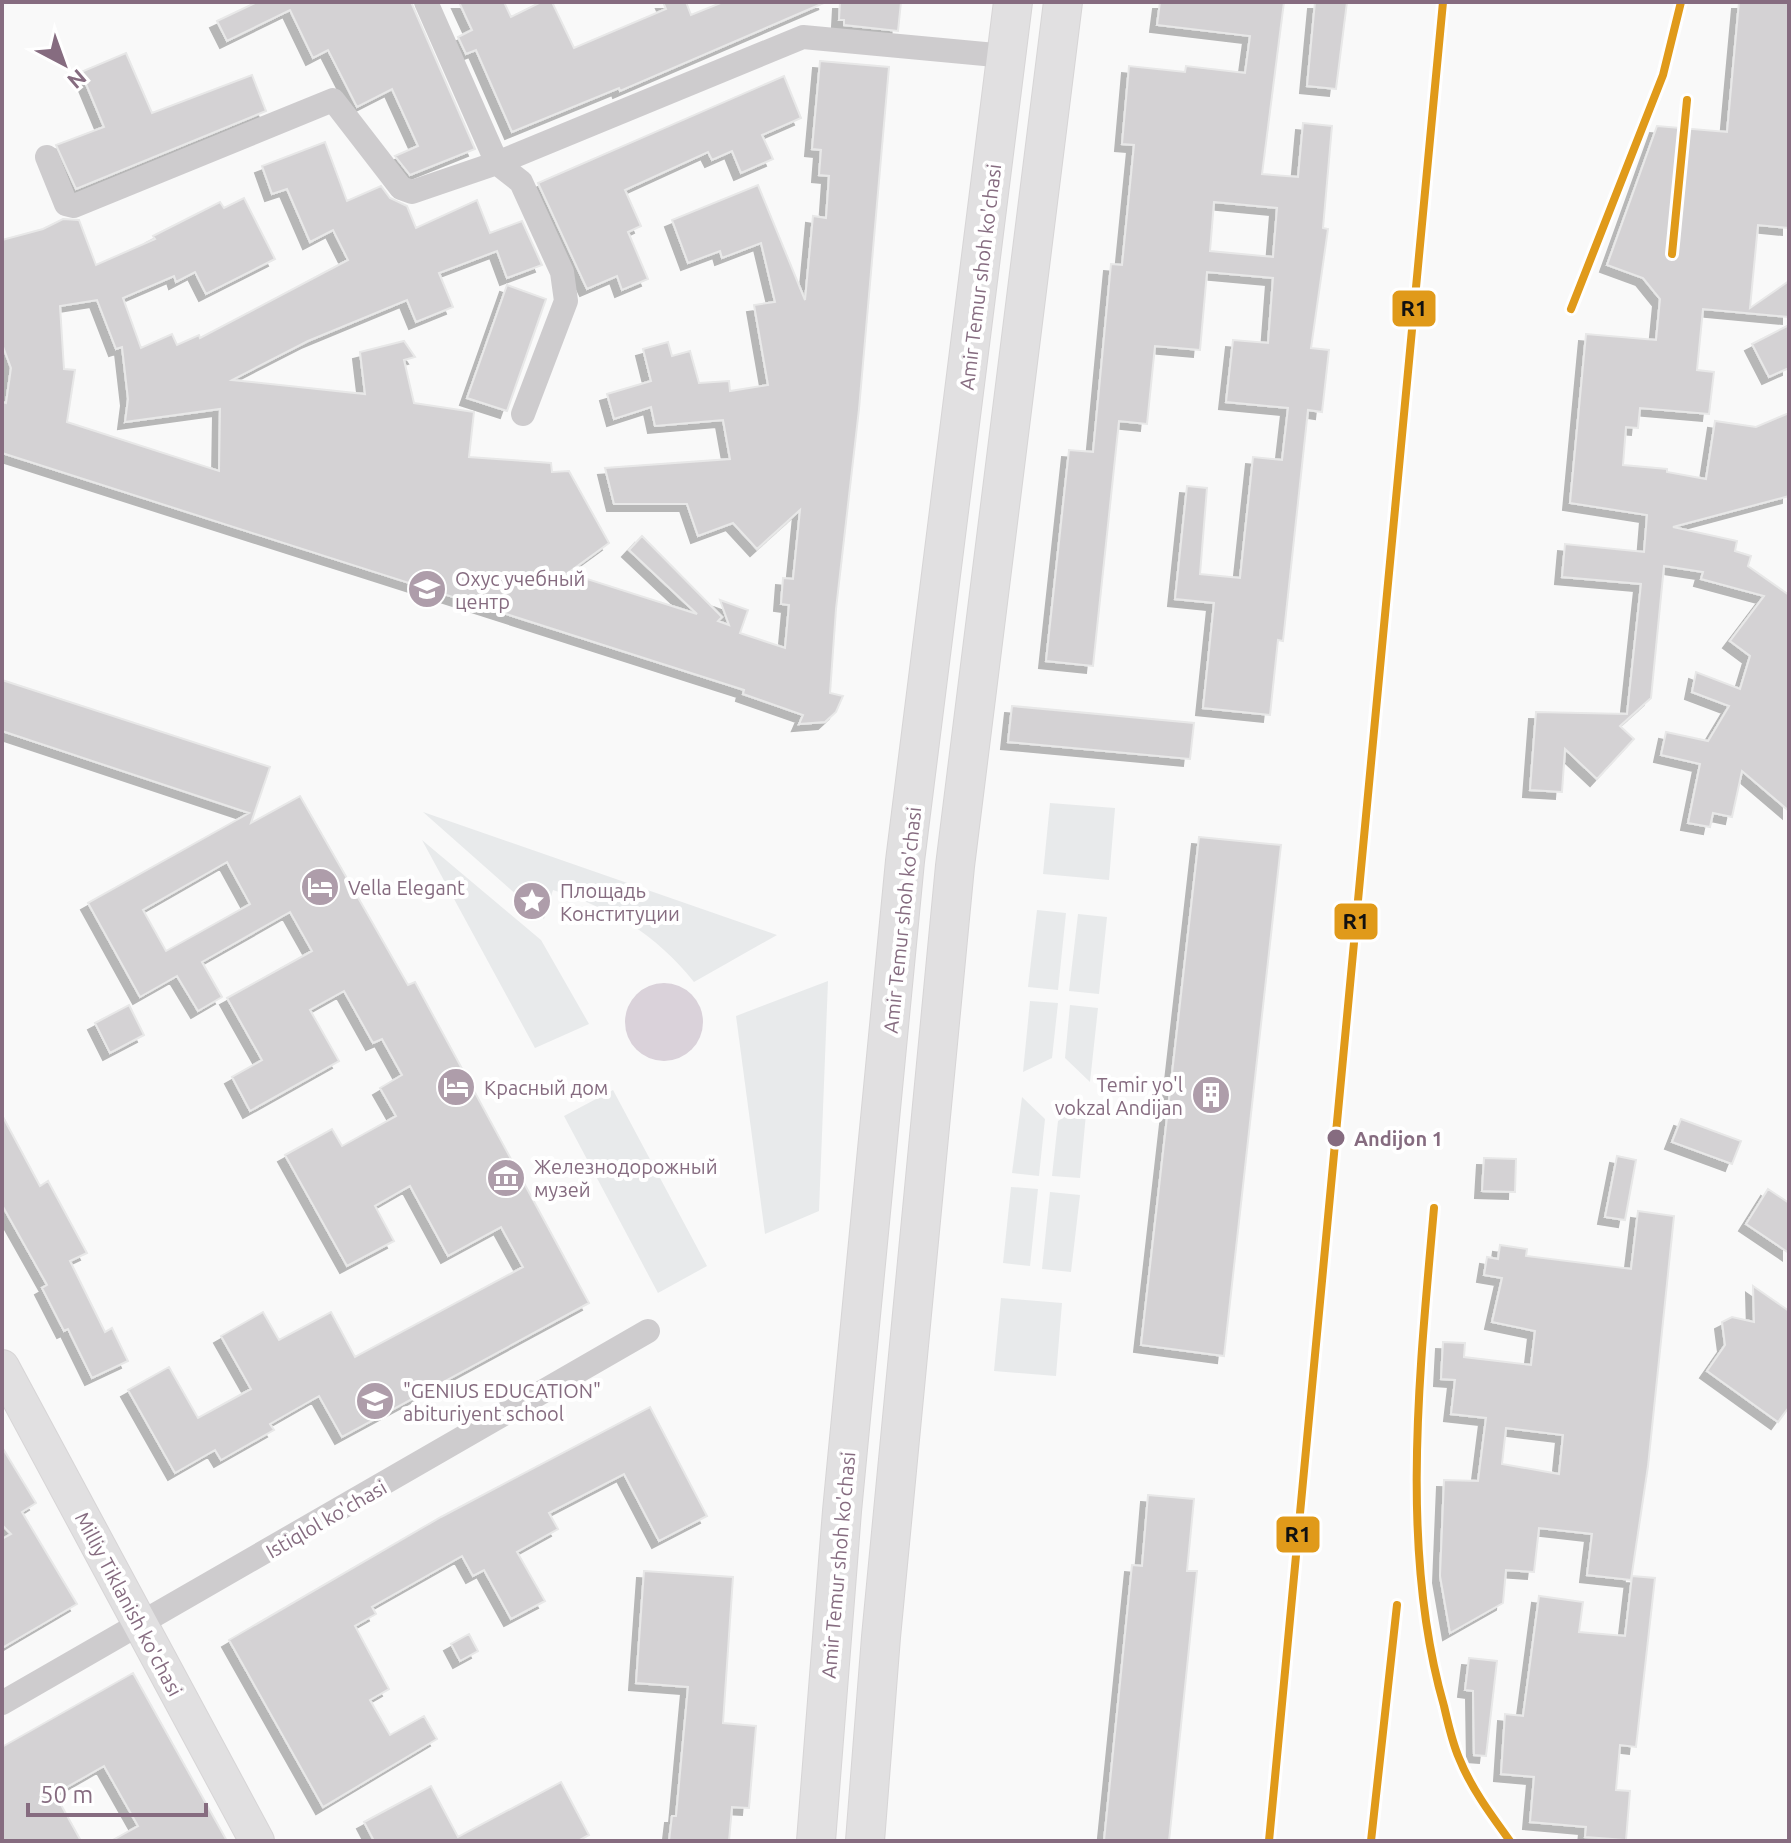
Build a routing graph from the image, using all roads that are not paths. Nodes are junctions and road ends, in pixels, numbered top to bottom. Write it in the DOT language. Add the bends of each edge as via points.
graph roads {
  1 [pos="426,2"];
  2 [pos="1013,2"];
  3 [pos="1063,2"];
  4 [pos="1006,56"];
  5 [pos="47,157"];
  6 [pos="497,163"];
  7 [pos="523,414"];
  8 [pos="905,861"];
  9 [pos="955,866"];
  10 [pos="648,1331"];
  11 [pos="2,1367"];
  12 [pos="140,1626"];
  13 [pos="2,1703"];
  14 [pos="257,1841"];
  15 [pos="816,1841"];
  16 [pos="865,1841"];
  1 -- 6 [label="street"];
  2 -- 4 [label="main road, Amir Temur shoh ko'chasi"];
  3 -- 9 [label="main road"];
  4 -- 6 [label="street" via="803,37"];
  4 -- 8 [label="main road, Amir Temur shoh ko'chasi"];
  5 -- 6 [label="street" via="66,204 74,206 333,100 406,192"];
  6 -- 7 [label="street" via="521,182 562,272 566,301"];
  8 -- 9 [label="main road"];
  8 -- 15 [label="main road, Amir Temur shoh ko'chasi"];
  9 -- 16 [label="main road"];
  10 -- 12 [label="street, Istiqlol ko'chasi"];
  11 -- 12 [label="street, Milliy Tiklanish ko'chasi"];
  12 -- 13 [label="street, Istiqlol ko'chasi"];
  12 -- 14 [label="street, Milliy Tiklanish ko'chasi"];
}
